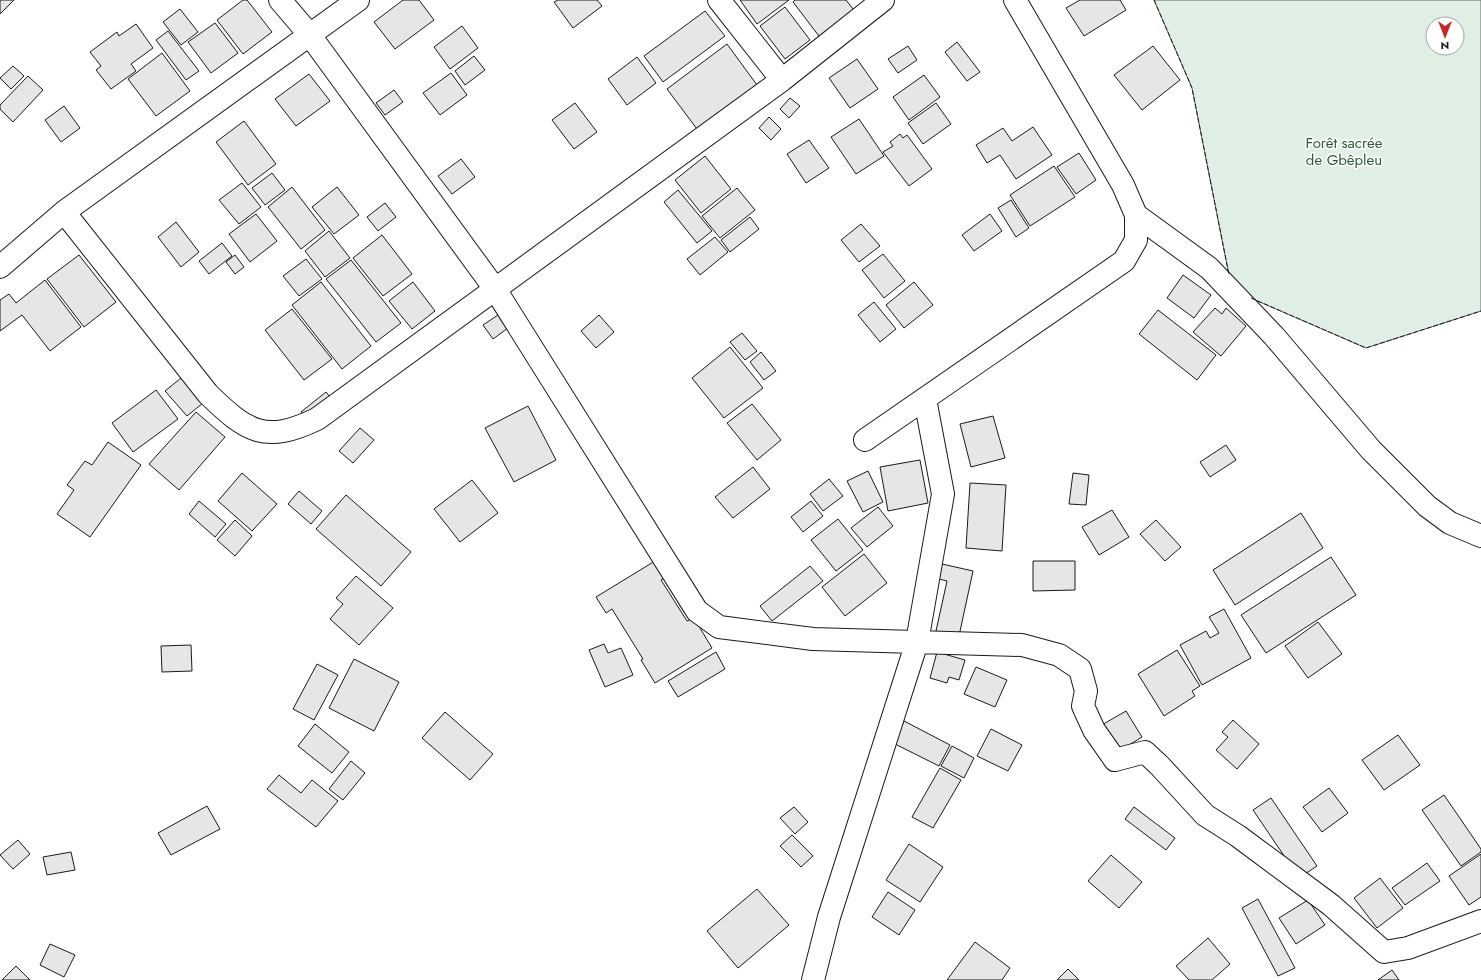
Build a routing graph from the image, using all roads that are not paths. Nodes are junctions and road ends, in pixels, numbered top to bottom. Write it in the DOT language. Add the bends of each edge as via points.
graph roads {
  1 [pos="280,0"];
  2 [pos="358,0"];
  3 [pos="719,0"];
  4 [pos="883,0"];
  5 [pos="1015,0"];
  6 [pos="309,34"];
  7 [pos="782,80"];
  8 [pos="64,212"];
  9 [pos="1136,215"];
  10 [pos="0,267"];
  11 [pos="495,289"];
  12 [pos="925,399"];
  13 [pos="865,440"];
  14 [pos="1481,536"];
  15 [pos="917,642"];
  16 [pos="1481,921"];
  17 [pos="813,980"];
  1 -- 6 [label="street"];
  2 -- 6 [label="street"];
  3 -- 7 [label="street"];
  4 -- 7 [label="street"];
  5 -- 9 [label="street" via="1123,185"];
  6 -- 8 [label="street"];
  6 -- 11 [label="street"];
  7 -- 11 [label="street"];
  8 -- 10 [label="street"];
  8 -- 11 [label="street" via="208,394 233,418 250,429 269,433 297,429 317,419"];
  9 -- 12 [label="street" via="1136,240 1124,261"];
  9 -- 14 [label="street" via="1208,268 1274,336 1371,450 1427,506 1450,523"];
  11 -- 15 [label="street" via="698,612 719,627 813,639"];
  12 -- 13 [label="street"];
  12 -- 15 [label="street" via="943,494"];
  15 -- 16 [label="street" via="1022,645 1059,655 1080,669 1086,691 1083,706 1094,730 1115,760 1145,752 1205,815 1238,836 1325,901 1384,952 1408,948"];
  15 -- 17 [label="street" via="829,917"];
}
